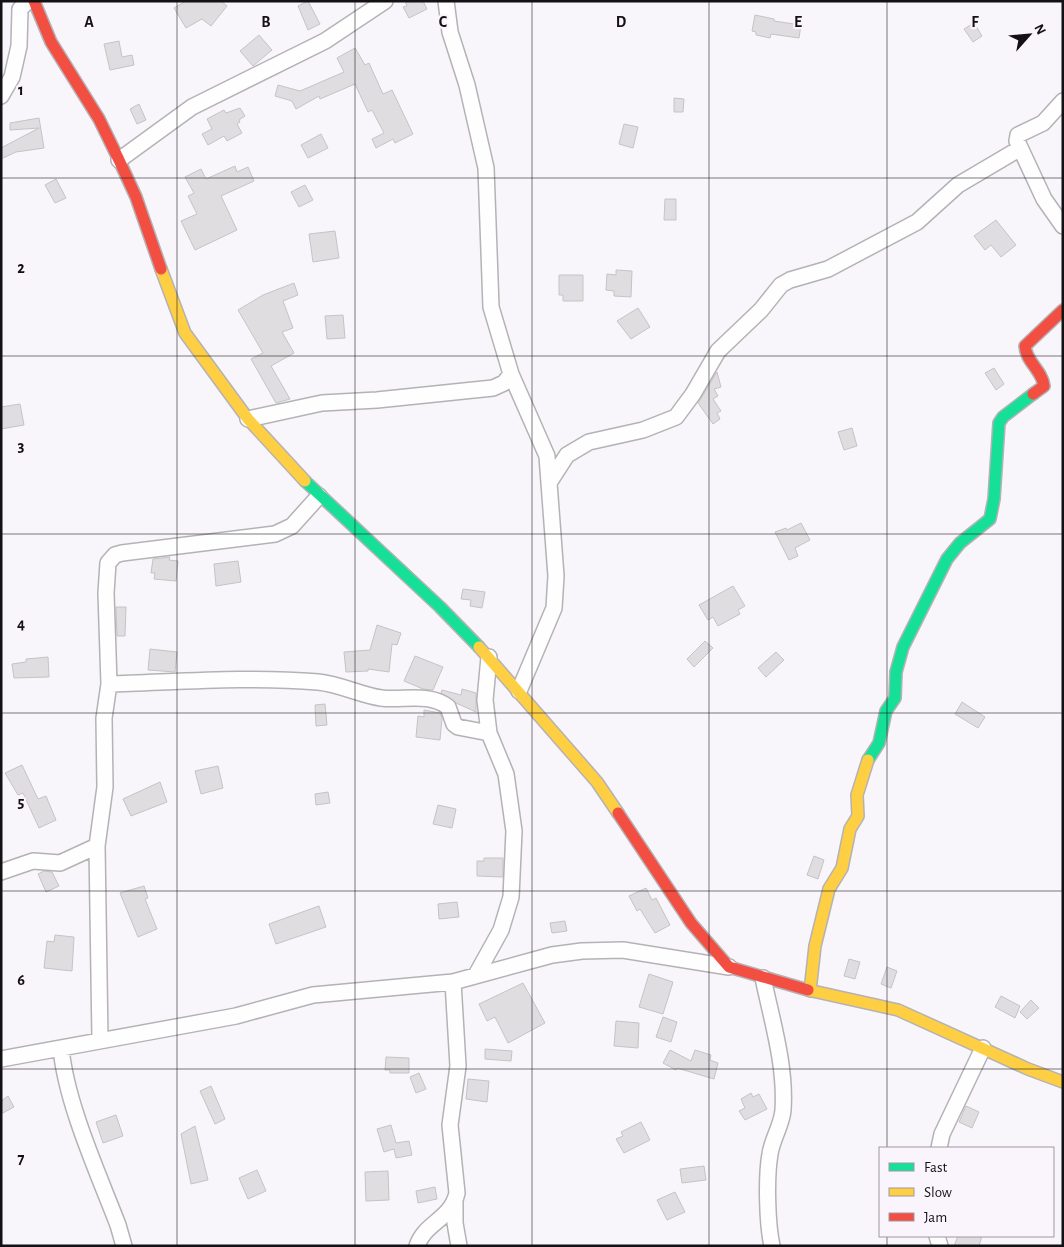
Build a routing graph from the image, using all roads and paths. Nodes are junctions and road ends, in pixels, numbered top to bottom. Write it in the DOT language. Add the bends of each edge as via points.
graph roads {
  1 [pos="28,1"];
  2 [pos="34,1"];
  3 [pos="385,1"];
  4 [pos="446,1"];
  5 [pos="368,6"];
  6 [pos="1,96"];
  7 [pos="1063,101"];
  8 [pos="1020,149"];
  9 [pos="119,160"];
  10 [pos="1063,226"];
  11 [pos="1063,310"];
  12 [pos="512,374"];
  13 [pos="248,419"];
  14 [pos="549,483"];
  15 [pos="319,496"];
  16 [pos="489,657"];
  17 [pos="109,684"];
  18 [pos="519,691"];
  19 [pos="489,734"];
  20 [pos="97,846"];
  21 [pos="3,869"];
  22 [pos="729,967"];
  23 [pos="476,975"];
  24 [pos="763,978"];
  25 [pos="453,982"];
  26 [pos="810,991"];
  27 [pos="100,1040"];
  28 [pos="61,1048"];
  29 [pos="983,1048"];
  30 [pos="1,1059"];
  31 [pos="1063,1082"];
  32 [pos="939,1147"];
  33 [pos="455,1203"];
  34 [pos="124,1246"];
  35 [pos="417,1246"];
  36 [pos="459,1246"];
  37 [pos="772,1246"];
  1 -- 6 [label="street" via="20,9 19,46 12,77"];
  2 -- 9 [label="street" via="51,42 99,119"];
  3 -- 5 [label="street"];
  4 -- 12 [label="street" via="450,32 467,85 486,168 490,300"];
  5 -- 9 [label="street" via="325,41 192,107"];
  7 -- 8 [label="street" via="1043,124 1018,135"];
  8 -- 10 [label="street" via="1044,199"];
  8 -- 14 [label="street" via="958,185 916,222 828,269 781,285 761,310 718,351 676,417 643,430 589,442 567,455"];
  9 -- 13 [label="street" via="136,197 185,333"];
  11 -- 26 [label="street" via="1025,346 1024,350 1044,378 1044,386 1003,417 1000,423 990,519 954,549 947,559 903,647 896,672 895,698 886,710 879,743 861,777 858,816 850,829 842,868 829,889 815,946"];
  12 -- 13 [label="street" via="494,388 322,403"];
  12 -- 14 [label="street" via="543,444"];
  13 -- 15 [label="street"];
  14 -- 18 [label="street" via="556,576 554,608"];
  15 -- 16 [label="street" via="440,607"];
  15 -- 17 [label="street" via="292,526 275,534 122,553 111,558 106,593"];
  16 -- 18 [label="street"];
  16 -- 19 [label="street" via="486,700"];
  17 -- 19 [label="street" via="264,680 318,682 379,698 438,702 448,706 458,727"];
  17 -- 20 [label="street" via="104,718 105,787"];
  18 -- 22 [label="street" via="597,782 691,923"];
  19 -- 23 [label="street" via="502,762 508,786 514,831 511,898 501,930"];
  20 -- 21 [label="street" via="60,863 33,861"];
  20 -- 27 [label="street"];
  22 -- 23 [label="street" via="602,949 552,955"];
  22 -- 24 [label="street"];
  23 -- 25 [label="street"];
  24 -- 26 [label="street"];
  24 -- 37 [label="street" via="784,1096 783,1113 770,1154 768,1228"];
  25 -- 27 [label="street" via="313,995 236,1016"];
  25 -- 33 [label="street" via="458,1066 450,1114 457,1182"];
  26 -- 29 [label="street" via="898,1010"];
  27 -- 28 [label="street"];
  28 -- 30 [label="street"];
  28 -- 34 [label="street" via="71,1099"];
  29 -- 31 [label="street"];
  29 -- 32 [label="street" via="942,1134"];
  33 -- 35 [label="street" via="425,1232"];
  33 -- 36 [label="street"];
}
